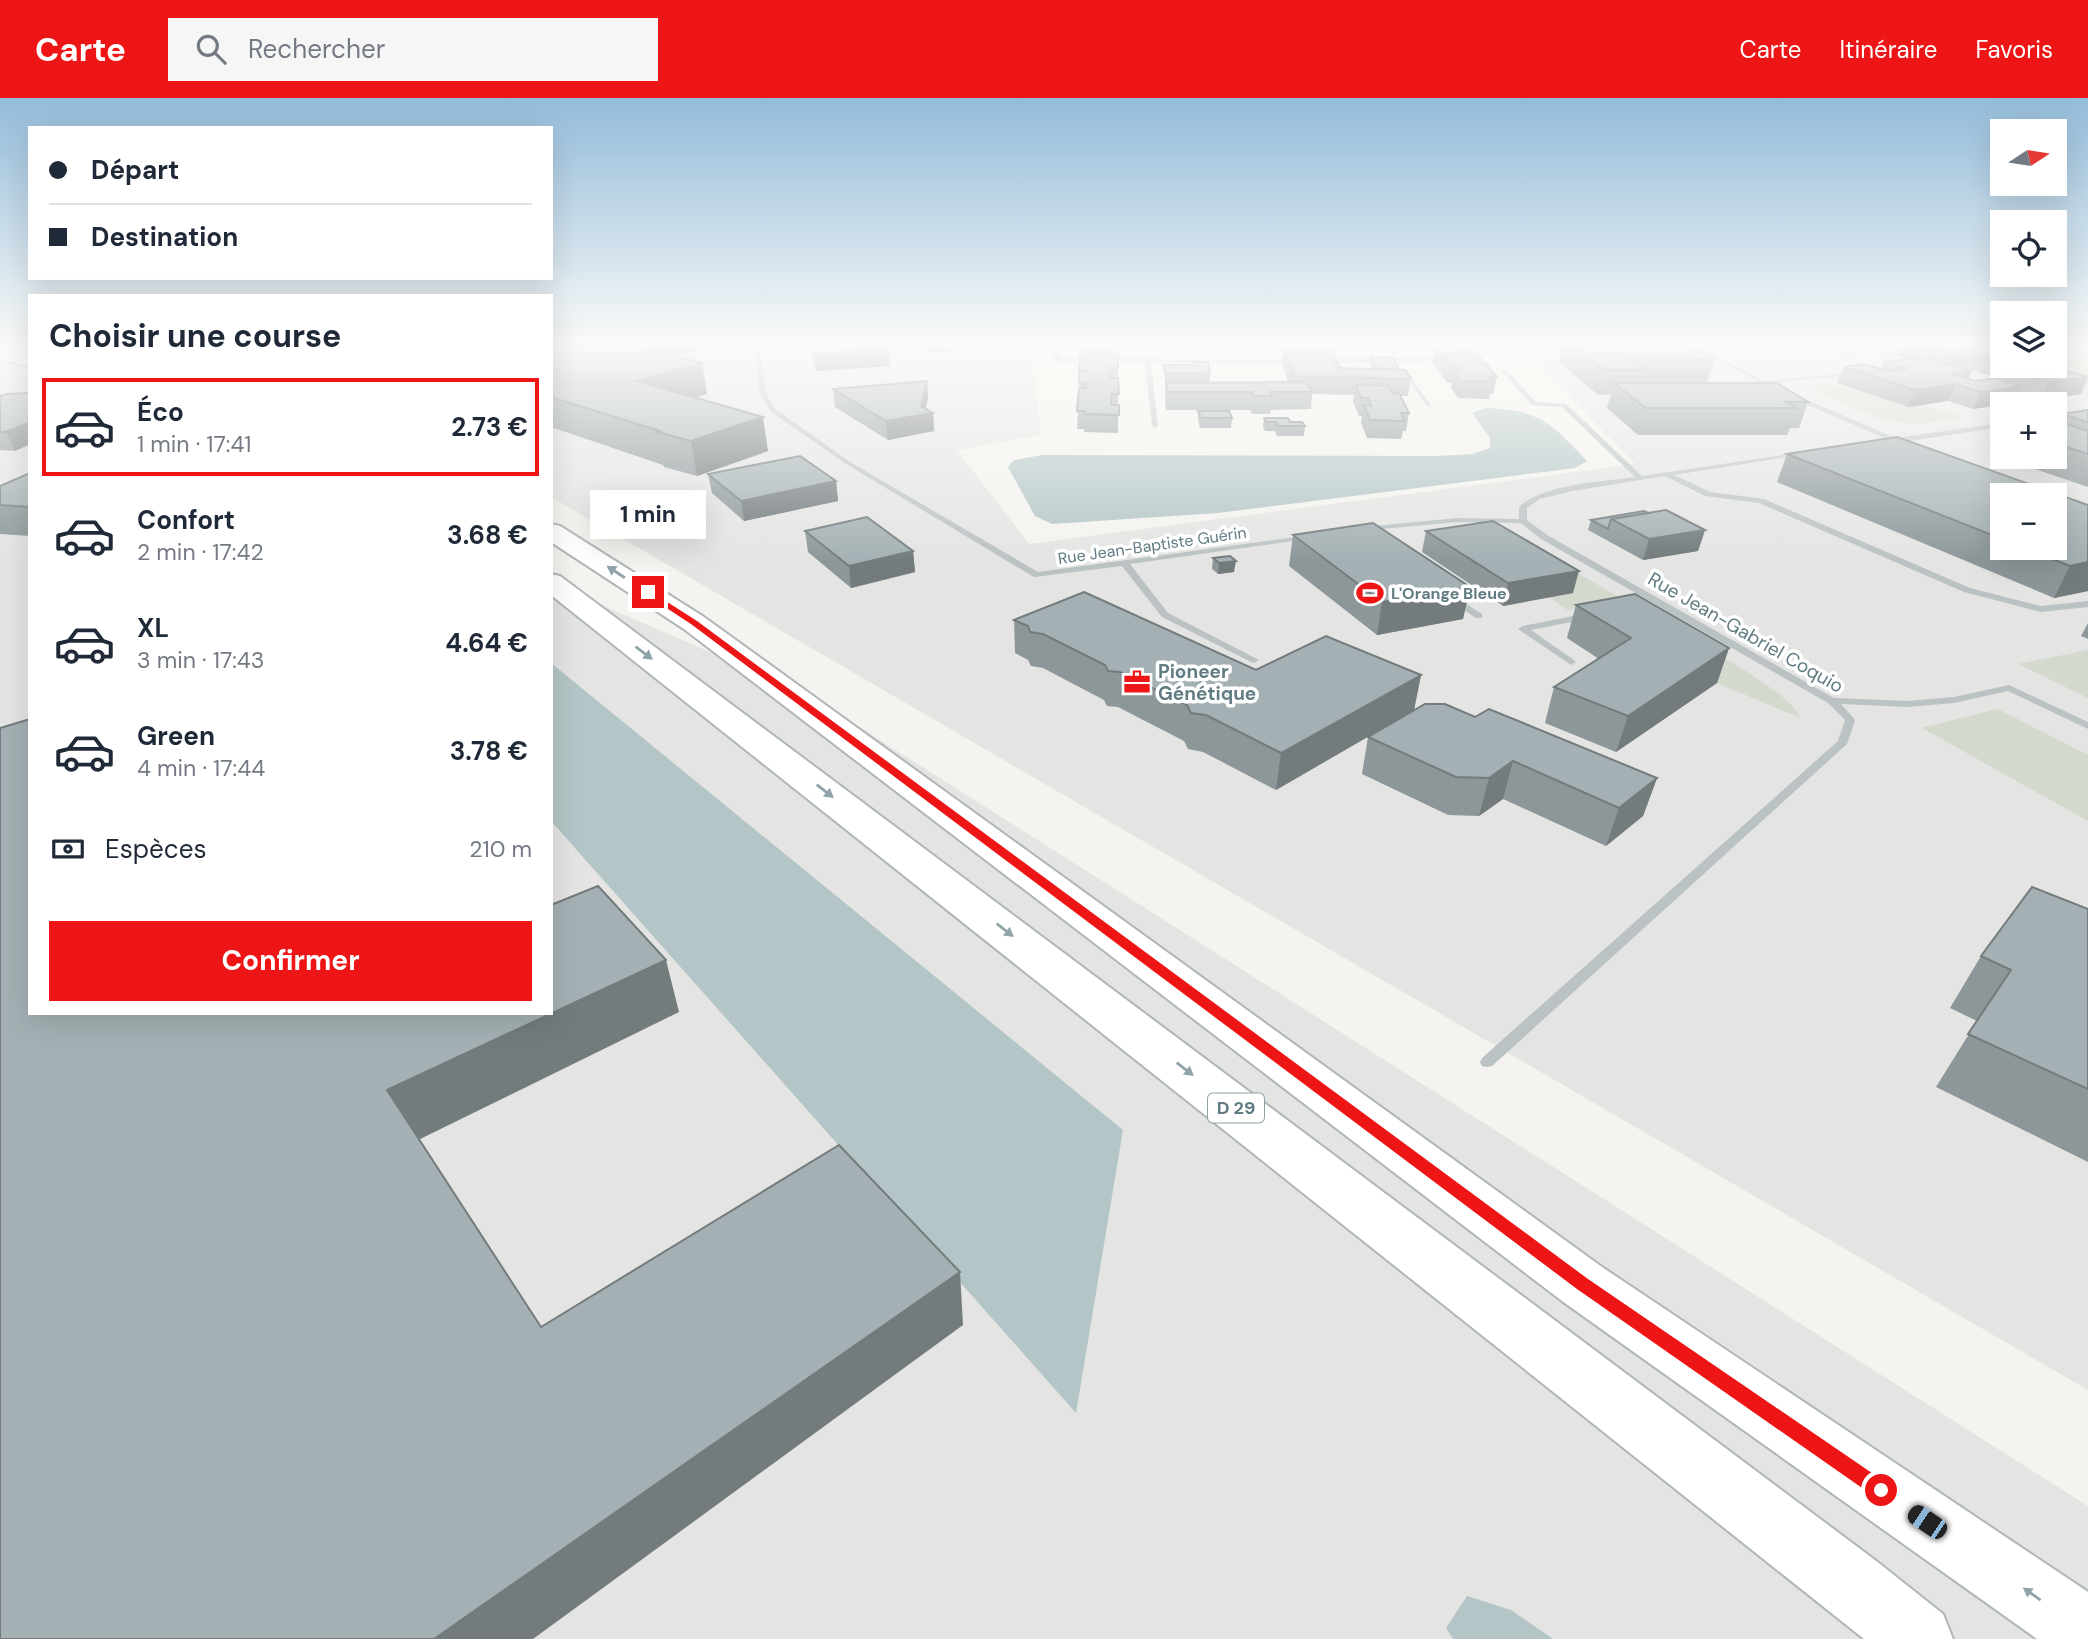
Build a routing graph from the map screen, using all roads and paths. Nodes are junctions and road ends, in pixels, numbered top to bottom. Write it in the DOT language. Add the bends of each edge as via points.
graph roads {
  1 [pos="783,418"];
  2 [pos="1154,418"];
  3 [pos="1577,418"];
  4 [pos="1842,418"];
  5 [pos="1155,426"];
  6 [pos="1990,426"];
  7 [pos="1894,440"];
  8 [pos="1881,442"];
  9 [pos="1910,446"];
  10 [pos="1813,451"];
  11 [pos="1665,474"];
  12 [pos="1640,478"];
  13 [pos="1523,521"];
  14 [pos="553,532"];
  15 [pos="1312,536"];
  16 [pos="1364,538"];
  17 [pos="1125,564"];
  18 [pos="553,584"];
  19 [pos="1445,593"];
  20 [pos="1657,602"];
  21 [pos="2088,604"];
  22 [pos="1644,605"];
  23 [pos="1604,613"];
  24 [pos="1479,616"];
  25 [pos="1254,660"];
  26 [pos="1571,662"];
  27 [pos="1832,701"];
  28 [pos="2088,726"];
  29 [pos="1487,1062"];
  30 [pos="2088,1633"];
  31 [pos="1917,1639"];
  1 -- 17 [label="street, Rue Jean-Baptiste Guérin" via="859,470 1037,575"];
  2 -- 5 [label="street"];
  3 -- 12 [label="street"];
  4 -- 7 [label="street"];
  6 -- 7 [label="street"];
  7 -- 8 [label="street"];
  7 -- 9 [label="street"];
  10 -- 11 [label="street"];
  11 -- 12 [label="street"];
  11 -- 21 [label="street" via="1708,494 1761,501 1967,590 2041,609"];
  12 -- 13 [label="street" via="1537,497 1523,507"];
  13 -- 16 [label="street" via="1409,522 1353,530"];
  13 -- 20 [label="street, Rue Jean-Gabriel Coquio"];
  30 -- 14 [label="main road, one-way" via="1583,1284 694,623"];
  15 -- 17 [label="street, Rue Jean-Baptiste Guérin"];
  17 -- 25 [label="street" via="1166,615"];
  18 -- 31 [label="main road, D 29, one-way"];
  19 -- 24 [label="street"];
  20 -- 22 [label="street"];
  20 -- 27 [label="street, Rue Jean-Gabriel Coquio"];
  23 -- 26 [label="street" via="1523,629"];
  27 -- 28 [label="street" via="1907,704 2010,688"];
  27 -- 29 [label="street, Rue Jean-Gabriel Coquio" via="1850,720 1843,742"];
}
